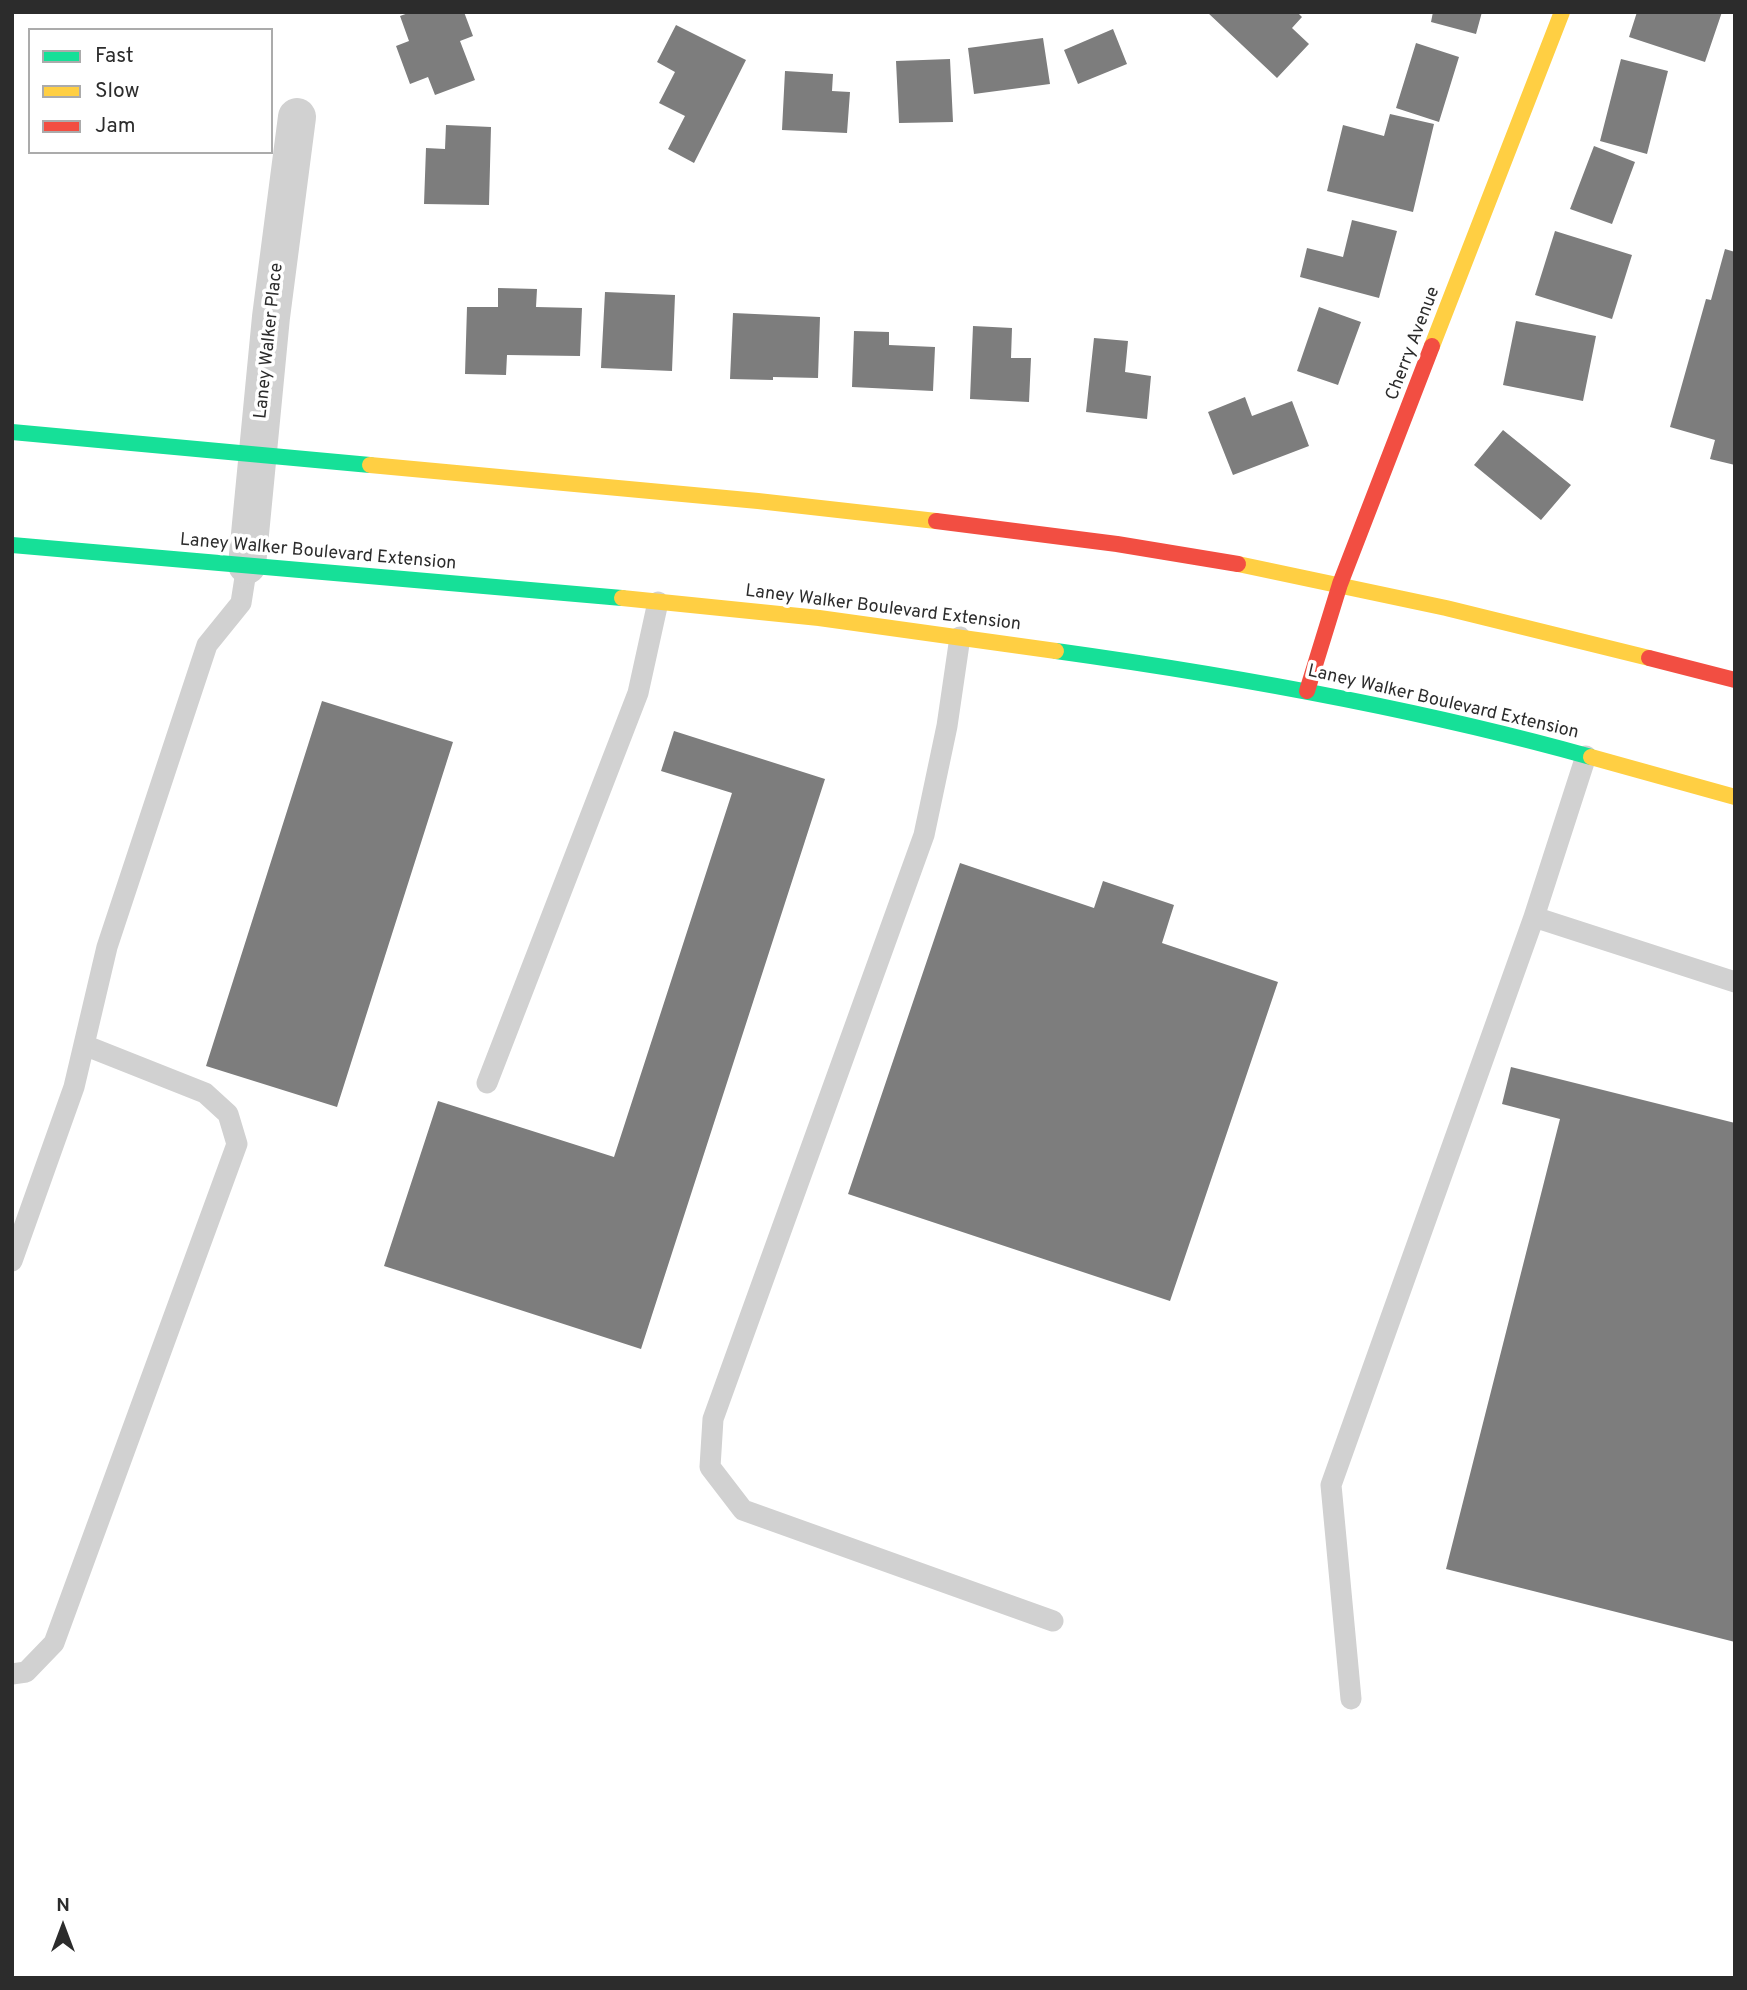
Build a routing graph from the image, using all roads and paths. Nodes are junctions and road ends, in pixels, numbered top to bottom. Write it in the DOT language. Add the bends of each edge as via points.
graph roads {
  1 [pos="1562,12"];
  2 [pos="297,117"];
  3 [pos="12,432"];
  4 [pos="258,454"];
  5 [pos="12,545"];
  6 [pos="247,565"];
  7 [pos="1340,584"];
  8 [pos="658,602"];
  9 [pos="960,637"];
  10 [pos="1735,680"];
  11 [pos="1307,691"];
  12 [pos="1586,756"];
  13 [pos="1735,797"];
  14 [pos="1534,917"];
  15 [pos="1735,982"];
  16 [pos="84,1045"];
  17 [pos="487,1083"];
  18 [pos="12,1261"];
  19 [pos="1053,1621"];
  20 [pos="12,1674"];
  21 [pos="1351,1699"];
  1 -- 7 [label="main road, Cherry Avenue"];
  2 -- 4 [label="street, Laney Walker Place"];
  3 -- 4 [label="main road"];
  4 -- 6 [label="street, Laney Walker Place"];
  4 -- 7 [label="main road" via="886,514 1153,550"];
  5 -- 6 [label="main road, Laney Walker Boulevard Extension"];
  6 -- 8 [label="main road, Laney Walker Boulevard Extension"];
  6 -- 16 [label="lane" via="241,604 207,645 107,947"];
  7 -- 10 [label="main road"];
  7 -- 11 [label="main road, Cherry Avenue"];
  8 -- 9 [label="main road, Laney Walker Boulevard Extension"];
  8 -- 17 [label="lane" via="638,694"];
  9 -- 11 [label="main road, Laney Walker Boulevard Extension"];
  9 -- 19 [label="lane" via="924,835 713,1419 710,1467 743,1510"];
  11 -- 12 [label="main road, Laney Walker Boulevard Extension"];
  12 -- 13 [label="main road, Laney Walker Boulevard Extension"];
  12 -- 14 [label="lane"];
  14 -- 15 [label="lane"];
  14 -- 21 [label="lane" via="1331,1485"];
  16 -- 18 [label="lane" via="74,1087"];
  16 -- 20 [label="lane" via="205,1093 228,1114 237,1144 54,1643 26,1672"];
}
